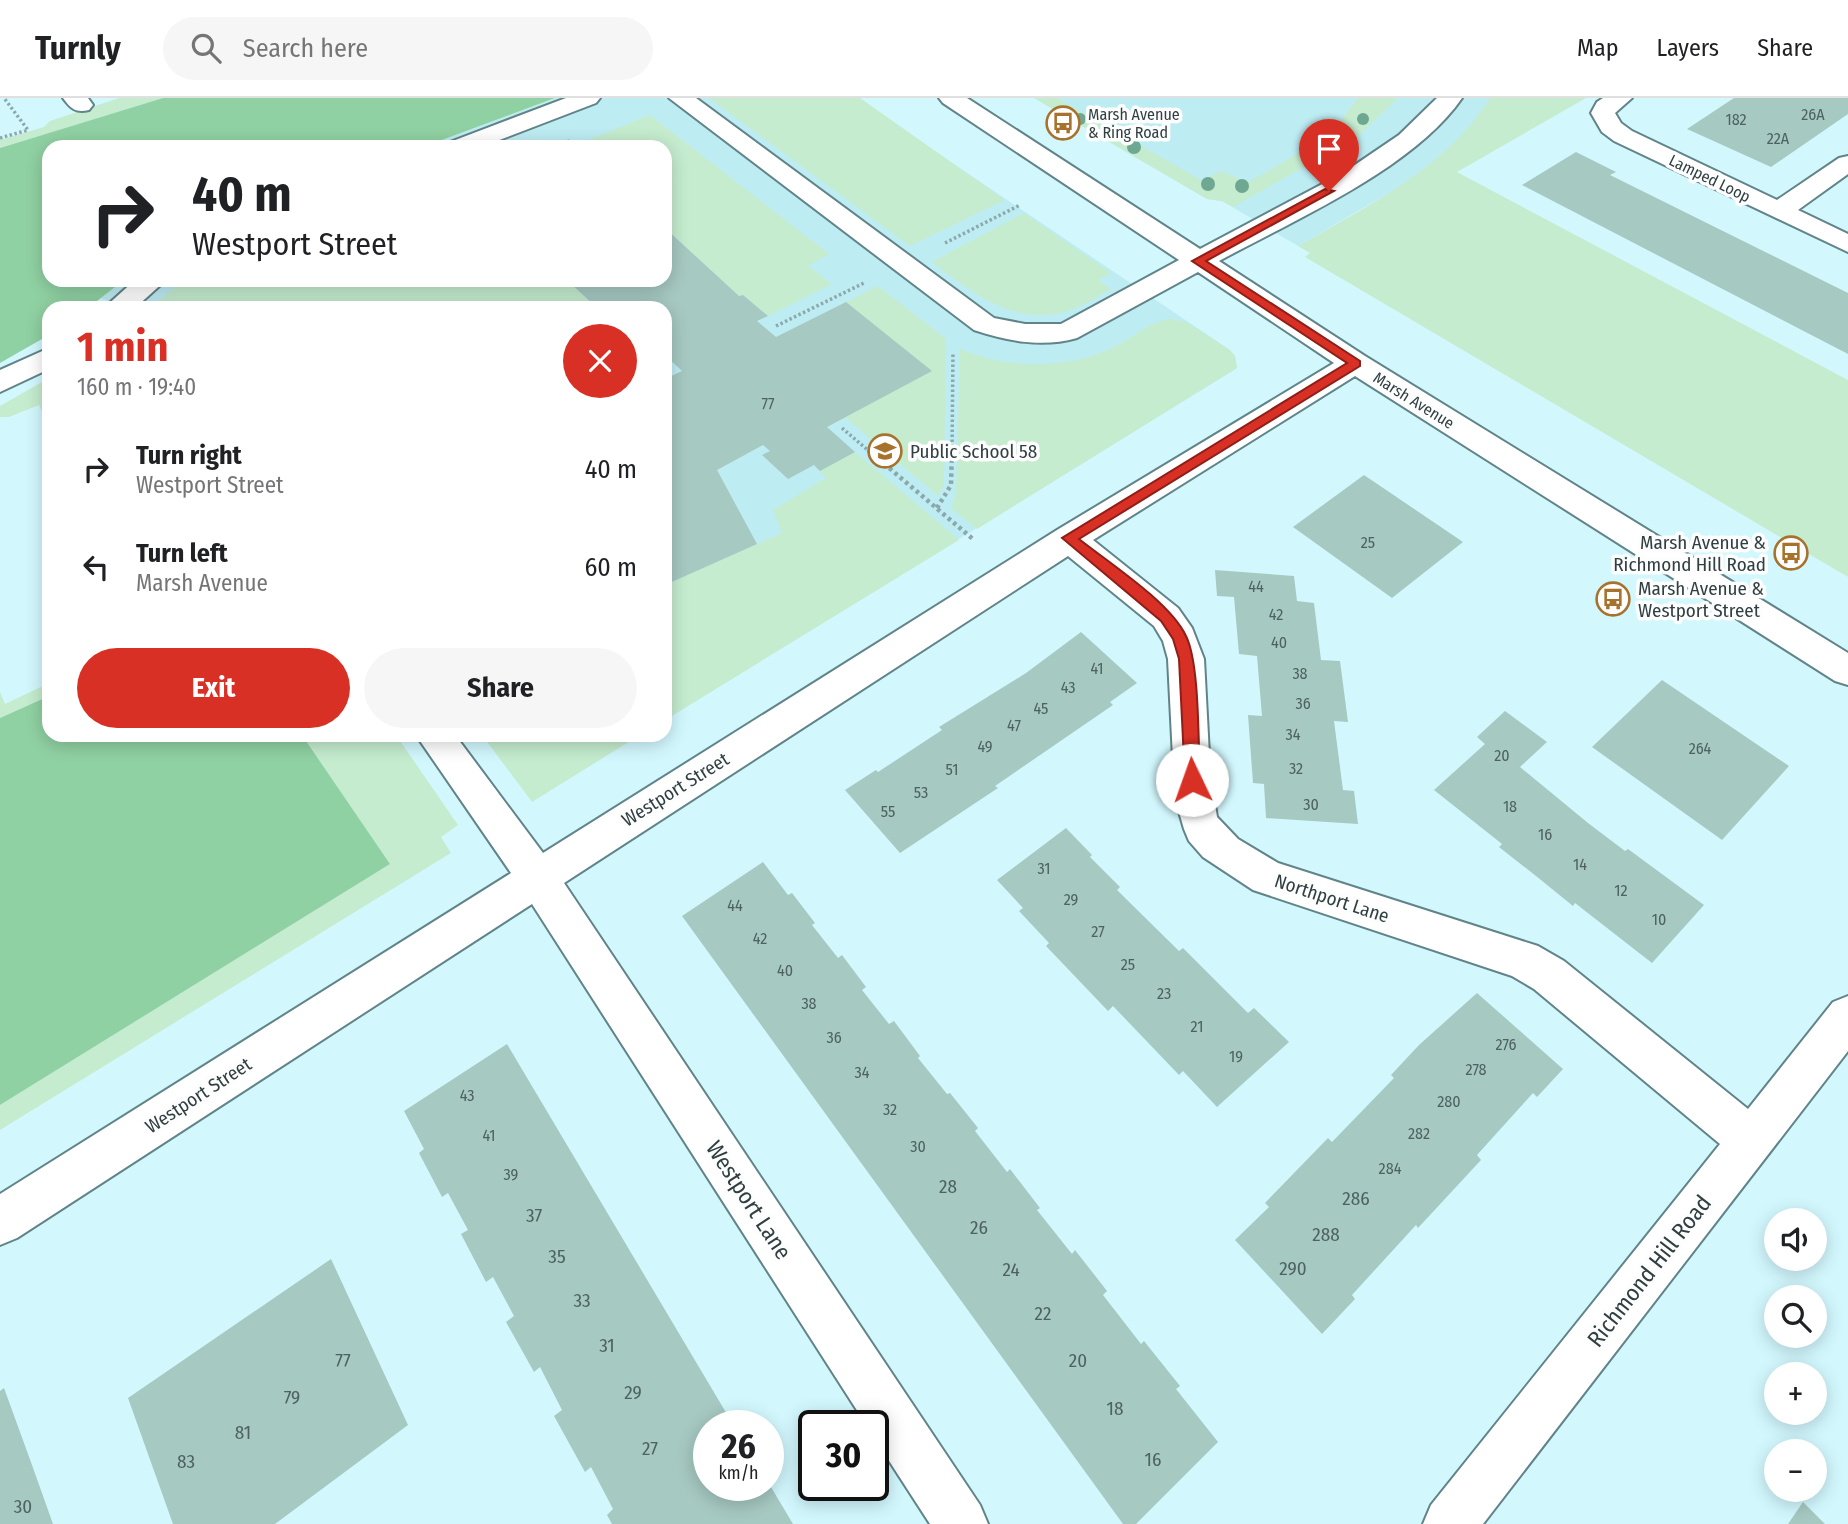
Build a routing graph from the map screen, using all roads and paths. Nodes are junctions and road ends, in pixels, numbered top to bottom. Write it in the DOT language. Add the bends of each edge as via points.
graph roads {
  1 [pos="4,98"];
  2 [pos="588,98"];
  3 [pos="681,98"];
  4 [pos="951,98"];
  5 [pos="1620,98"];
  6 [pos="1442,101"];
  7 [pos="0,138"];
  8 [pos="477,140"];
  9 [pos="1848,163"];
  10 [pos="1020,205"];
  11 [pos="1779,211"];
  12 [pos="1848,244"];
  13 [pos="934,248"];
  14 [pos="1198,261"];
  15 [pos="874,278"];
  16 [pos="144,287"];
  17 [pos="126,301"];
  18 [pos="776,327"];
  19 [pos="953,351"];
  20 [pos="42,361"];
  21 [pos="1355,363"];
  22 [pos="0,382"];
  23 [pos="842,428"];
  24 [pos="936,508"];
  25 [pos="1069,538"];
  26 [pos="974,540"];
  27 [pos="1848,671"];
  28 [pos="439,742"];
  29 [pos="537,877"];
  30 [pos="1848,1017"];
  31 [pos="1751,1141"];
  32 [pos="0,1221"];
  33 [pos="961,1524"];
  34 [pos="1450,1524"];
  1 -- 7 [label="path" via="28,130"];
  2 -- 8 [label="street"];
  3 -- 14 [label="street" via="984,324 1002,331 1067,332"];
  4 -- 14 [label="street, Marsh Avenue"];
  5 -- 11 [label="street, Lamped Loop" via="1603,113 1623,136"];
  6 -- 14 [label="street" via="1409,140 1352,178"];
  9 -- 11 [label="street"];
  10 -- 13 [label="path"];
  11 -- 12 [label="street, Lamped Loop"];
  14 -- 21 [label="street, Marsh Avenue"];
  15 -- 18 [label="path"];
  16 -- 17 [label="street"];
  19 -- 24 [label="path" via="951,485"];
  20 -- 22 [label="street"];
  21 -- 25 [label="street, Westport Street"];
  21 -- 27 [label="street, Marsh Avenue"];
  23 -- 24 [label="path"];
  24 -- 26 [label="path"];
  25 -- 29 [label="street, Westport Street"];
  25 -- 31 [label="street, Northport Lane" via="1166,617 1180,638 1186,659 1194,804 1202,828 1230,856 1267,877 1523,960 1549,975"];
  28 -- 29 [label="street, Westport Lane"];
  29 -- 32 [label="street, Westport Street"];
  29 -- 33 [label="street, Westport Lane"];
  30 -- 31 [label="street, Richmond Hill Road"];
  31 -- 34 [label="street, Richmond Hill Road"];
}
